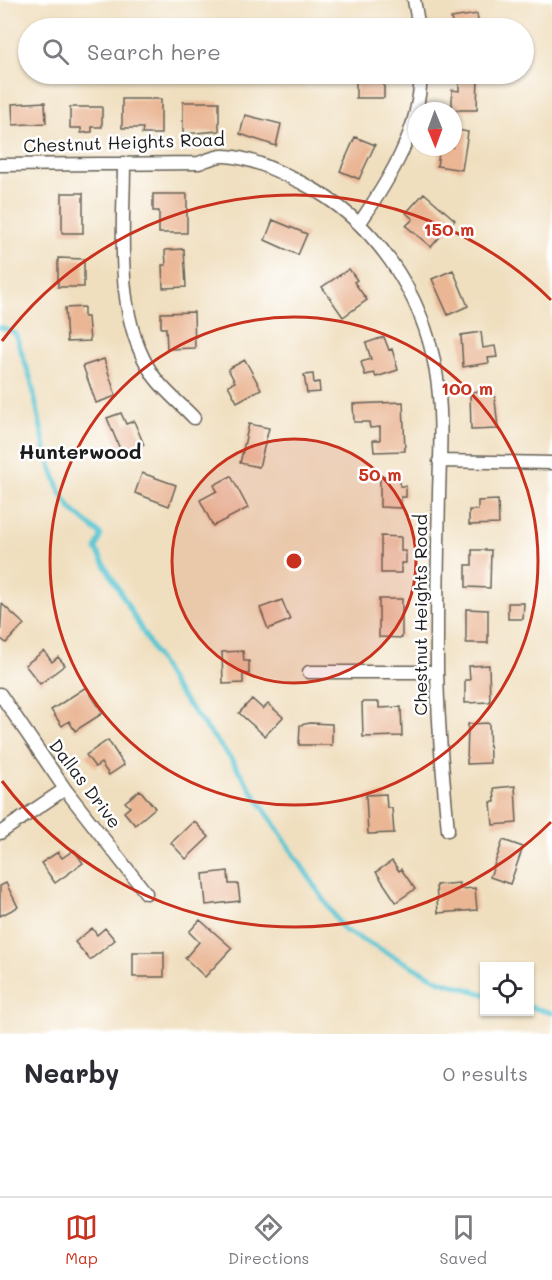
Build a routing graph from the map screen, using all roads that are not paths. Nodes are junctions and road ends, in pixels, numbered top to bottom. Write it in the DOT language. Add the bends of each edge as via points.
graph roads {
  1 [pos="414,0"];
  2 [pos="417,18"];
  3 [pos="421,84"];
  4 [pos="124,163"];
  5 [pos="0,165"];
  6 [pos="359,224"];
  7 [pos="194,418"];
  8 [pos="439,461"];
  9 [pos="552,463"];
  10 [pos="309,672"];
  11 [pos="436,672"];
  12 [pos="0,694"];
  13 [pos="65,789"];
  14 [pos="448,830"];
  15 [pos="0,833"];
  16 [pos="146,893"];
  1 -- 2 [label="street"];
  3 -- 6 [label="street" via="405,148 392,177"];
  4 -- 5 [label="street, Chestnut Heights Road"];
  4 -- 6 [label="street, Chestnut Heights Road" via="199,163 223,155 247,161 309,187"];
  4 -- 7 [label="street" via="125,282 134,330 153,375"];
  6 -- 8 [label="street, Chestnut Heights Road" via="393,265 424,322 437,374"];
  8 -- 9 [label="street"];
  8 -- 11 [label="street, Chestnut Heights Road"];
  10 -- 11 [label="street"];
  11 -- 14 [label="street, Chestnut Heights Road"];
  12 -- 13 [label="street, Dallas Drive"];
  13 -- 15 [label="street"];
  13 -- 16 [label="street, Dallas Drive"];
}
